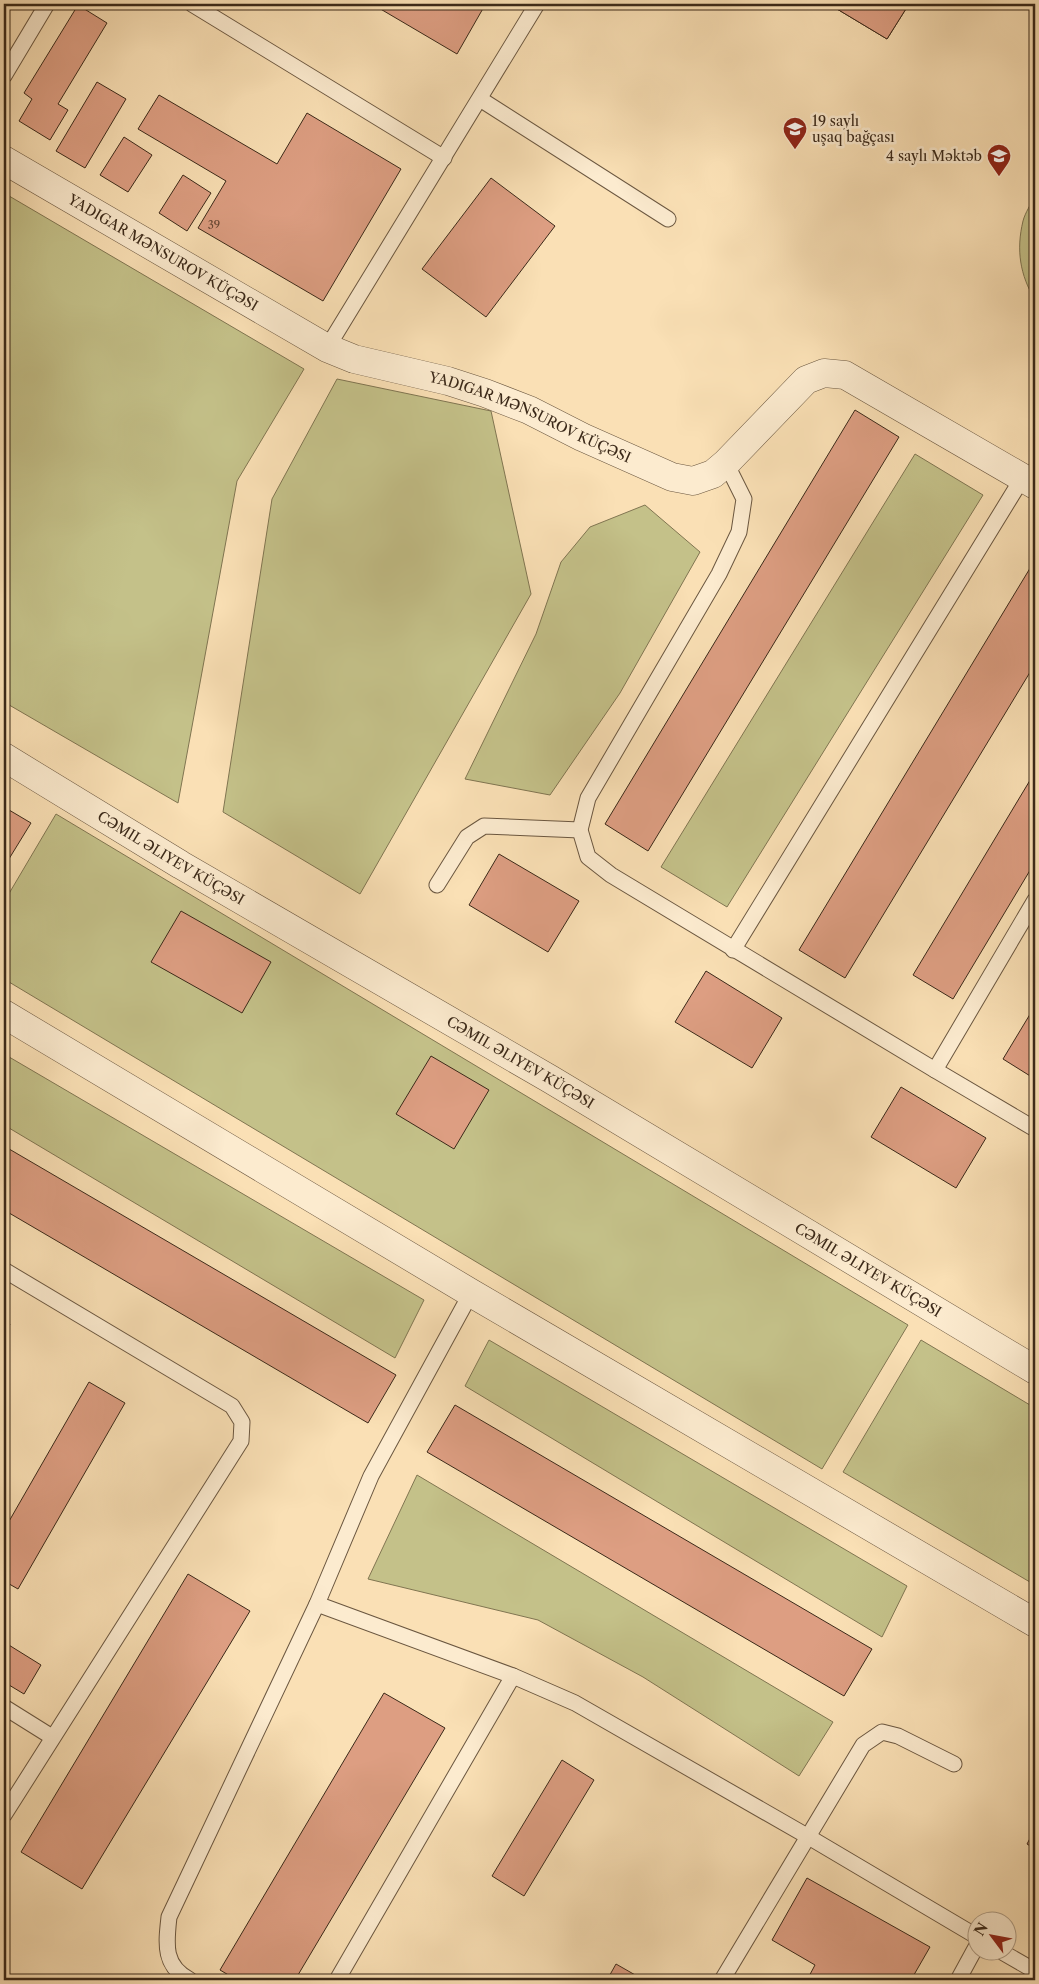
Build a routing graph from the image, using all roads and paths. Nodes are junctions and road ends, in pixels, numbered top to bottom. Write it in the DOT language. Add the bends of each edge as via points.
graph roads {
  1 [pos="47,4"];
  2 [pos="192,4"];
  3 [pos="537,4"];
  4 [pos="4,76"];
  5 [pos="480,99"];
  6 [pos="444,158"];
  7 [pos="4,160"];
  8 [pos="668,219"];
  9 [pos="327,348"];
  10 [pos="726,463"];
  11 [pos="1029,481"];
  12 [pos="4,757"];
  13 [pos="580,830"];
  14 [pos="437,885"];
  15 [pos="1035,900"];
  16 [pos="733,950"];
  17 [pos="4,1014"];
  18 [pos="935,1070"];
  19 [pos="1035,1129"];
  20 [pos="4,1270"];
  21 [pos="472,1293"];
  22 [pos="1035,1370"];
  23 [pos="317,1604"];
  24 [pos="1035,1623"];
  25 [pos="513,1676"];
  26 [pos="4,1707"];
  27 [pos="52,1737"];
  28 [pos="954,1764"];
  29 [pos="4,1815"];
  30 [pos="807,1836"];
  31 [pos="966,1930"];
  32 [pos="1016,1960"];
  33 [pos="968,1962"];
  34 [pos="1035,1971"];
  35 [pos="190,1980"];
  36 [pos="337,1980"];
  37 [pos="722,1980"];
  38 [pos="958,1980"];
  1 -- 4 [label="lane"];
  2 -- 6 [label="lane"];
  3 -- 5 [label="lane"];
  5 -- 6 [label="lane"];
  5 -- 8 [label="lane"];
  6 -- 9 [label="lane"];
  7 -- 9 [label="street, YADIGAR MƏNSUROV KÜÇƏSI"];
  9 -- 10 [label="street, YADIGAR MƏNSUROV KÜÇƏSI" via="354,359 485,393 529,410 672,477 693,480 713,474"];
  10 -- 11 [label="street, YADIGAR MƏNSUROV KÜÇƏSI" via="806,380 824,373 845,375"];
  10 -- 13 [label="lane" via="744,499 739,532 719,574 588,798"];
  11 -- 16 [label="lane"];
  12 -- 22 [label="street, CƏMIL ƏLIYEV KÜÇƏSI" via="181,865 550,1078"];
  13 -- 14 [label="lane" via="484,826 467,837"];
  13 -- 16 [label="lane" via="588,857 611,875"];
  15 -- 18 [label="lane"];
  16 -- 18 [label="lane"];
  17 -- 21 [label="street"];
  18 -- 19 [label="lane"];
  20 -- 27 [label="lane" via="232,1406 242,1422 241,1442"];
  21 -- 23 [label="lane" via="371,1476"];
  21 -- 24 [label="street"];
  23 -- 25 [label="lane"];
  23 -- 35 [label="lane" via="169,1918 168,1960"];
  25 -- 30 [label="lane" via="575,1703"];
  25 -- 36 [label="lane"];
  26 -- 27 [label="lane"];
  27 -- 29 [label="lane"];
  28 -- 30 [label="lane" via="898,1736 882,1732 862,1745"];
  30 -- 31 [label="lane"];
  30 -- 37 [label="lane"];
  32 -- 34 [label="lane"];
  33 -- 38 [label="lane"];
}
